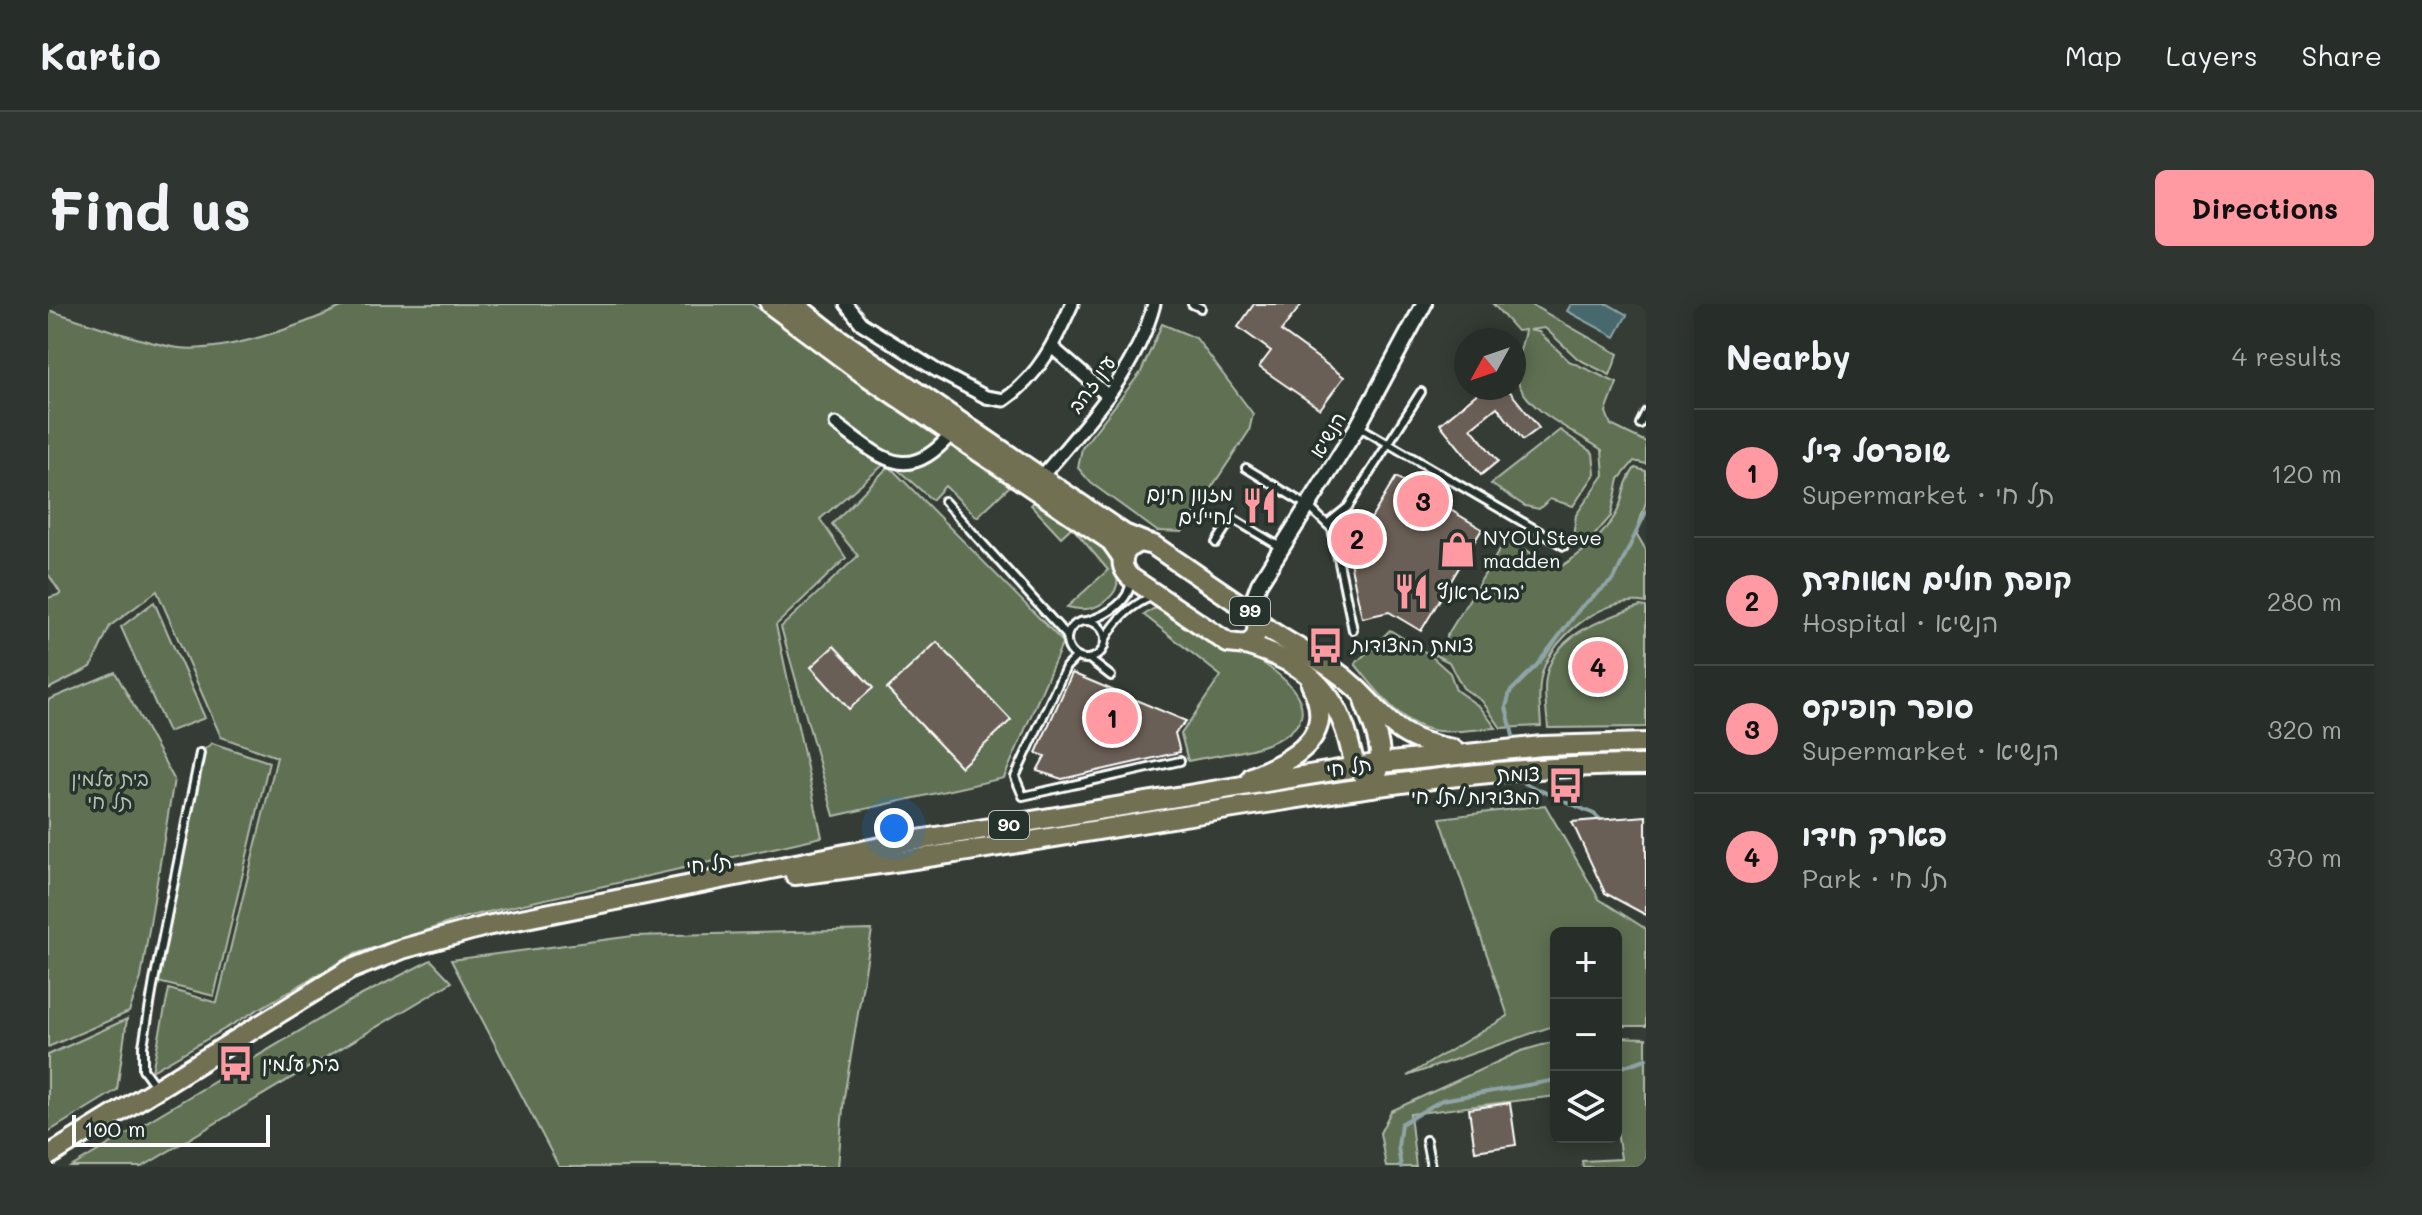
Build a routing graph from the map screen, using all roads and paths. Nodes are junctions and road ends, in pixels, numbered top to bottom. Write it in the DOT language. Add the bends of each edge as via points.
graph roads {
  1 [pos="770,304"];
  2 [pos="794,304"];
  3 [pos="846,304"];
  4 [pos="1072,304"];
  5 [pos="1154,304"];
  6 [pos="1192,304"];
  7 [pos="1424,304"];
  8 [pos="1201,308"];
  9 [pos="1053,348"];
  10 [pos="1421,392"];
  11 [pos="1108,396"];
  12 [pos="1646,412"];
  13 [pos="836,424"];
  14 [pos="1640,424"];
  15 [pos="1358,426"];
  16 [pos="952,433"];
  17 [pos="1388,444"];
  18 [pos="1246,468"];
  19 [pos="1042,476"];
  20 [pos="944,501"];
  21 [pos="1308,506"];
  22 [pos="1327,524"];
  23 [pos="1144,542"];
  24 [pos="1216,543"];
  25 [pos="1564,546"];
  26 [pos="1282,548"];
  27 [pos="1123,558"];
  28 [pos="1130,577"];
  29 [pos="1158,596"];
  30 [pos="1247,611"];
  31 [pos="1088,620"];
  32 [pos="1353,630"];
  33 [pos="1067,636"];
  34 [pos="1105,640"];
  35 [pos="1246,645"];
  36 [pos="1076,657"];
  37 [pos="1089,659"];
  38 [pos="1304,671"];
  39 [pos="1111,676"];
  40 [pos="1358,691"];
  41 [pos="1646,743"];
  42 [pos="1476,752"];
  43 [pos="200,753"];
  44 [pos="1180,761"];
  45 [pos="1381,763"];
  46 [pos="1646,765"];
  47 [pos="1355,767"];
  48 [pos="1373,785"];
  49 [pos="1220,790"];
  50 [pos="665,891"];
  51 [pos="156,1087"];
  52 [pos="1426,1140"];
  53 [pos="48,1156"];
  54 [pos="1431,1167"];
  1 -- 16 [label="highway"];
  2 -- 19 [label="highway, 99"];
  3 -- 9 [label="street" via="861,323 986,397 1004,400 1022,387"];
  4 -- 9 [label="street"];
  5 -- 11 [label="street, עין זהב" via="1146,336"];
  6 -- 8 [label="lane"];
  7 -- 15 [label="street, הנשיא"];
  9 -- 11 [label="street"];
  10 -- 17 [label="lane"];
  11 -- 19 [label="street, עין זהב"];
  12 -- 14 [label="lane"];
  13 -- 16 [label="street" via="880,456 903,463 932,455"];
  15 -- 17 [label="lane"];
  15 -- 21 [label="street, הנשיא"];
  16 -- 27 [label="highway" via="1111,541"];
  17 -- 22 [label="lane" via="1348,507"];
  17 -- 25 [label="lane"];
  18 -- 21 [label="lane"];
  19 -- 23 [label="highway, 99" via="1124,534"];
  20 -- 33 [label="lane"];
  21 -- 22 [label="lane"];
  21 -- 26 [label="street, הנשיא"];
  22 -- 32 [label="lane"];
  23 -- 27 [label="highway" via="1128,548"];
  23 -- 30 [label="highway, 99"];
  24 -- 26 [label="lane" via="1232,518"];
  26 -- 30 [label="street, הנשיא"];
  27 -- 28 [label="highway"];
  28 -- 29 [label="highway, 99"];
  28 -- 31 [label="lane" via="1126,597 1105,616"];
  29 -- 34 [label="lane" via="1137,603"];
  29 -- 35 [label="highway, 99" via="1228,643"];
  30 -- 35 [label="highway, 99" via="1255,638"];
  30 -- 40 [label="highway, 99"];
  31 -- 33 [label="lane" via="1074,624"];
  31 -- 34 [label="lane" via="1100,626"];
  33 -- 36 [label="lane"];
  34 -- 37 [label="lane" via="1101,653"];
  35 -- 38 [label="highway, 99" via="1276,654"];
  36 -- 37 [label="lane"];
  36 -- 44 [label="lane" via="1066,667 1015,777 1023,796"];
  37 -- 39 [label="lane"];
  38 -- 47 [label="highway, 99" via="1340,716"];
  38 -- 49 [label="highway" via="1321,709 1302,752"];
  40 -- 42 [label="highway" via="1404,734"];
  40 -- 45 [label="highway, 99" via="1367,706"];
  41 -- 42 [label="highway, תל חי / 90"];
  42 -- 45 [label="highway, תל חי / 90"];
  43 -- 51 [label="lane" via="143,1046 143,1069"];
  45 -- 47 [label="highway, תל חי / 90"];
  45 -- 48 [label="highway"];
  46 -- 48 [label="highway, תל חי / 90" via="1544,767"];
  47 -- 48 [label="highway, 99"];
  47 -- 49 [label="highway, תל חי / 90"];
  48 -- 50 [label="highway, תל חי / 90" via="926,859"];
  49 -- 50 [label="highway, תל חי / 90" via="906,842"];
  50 -- 51 [label="highway, 90" via="486,926 377,958"];
  51 -- 53 [label="highway, 90"];
  52 -- 54 [label="lane"];
}
